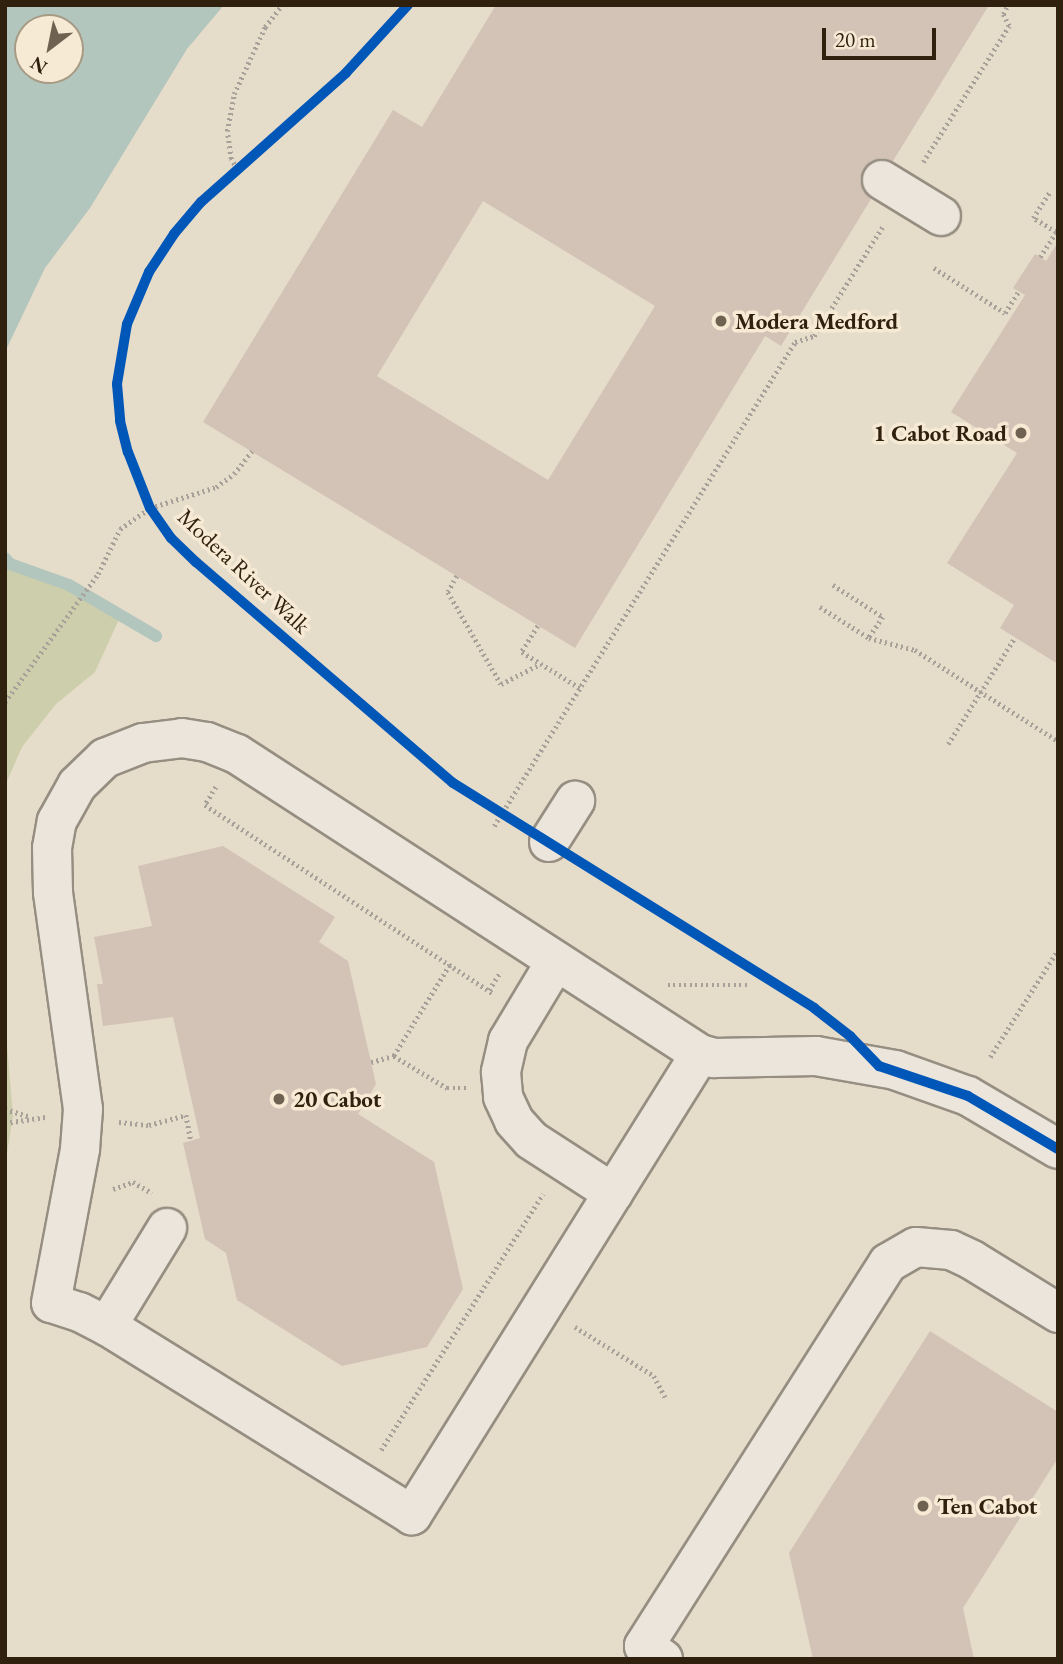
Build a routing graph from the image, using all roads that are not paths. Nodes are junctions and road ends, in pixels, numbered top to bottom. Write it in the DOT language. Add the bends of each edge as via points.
graph roads {
  1 [pos="882,180"];
  2 [pos="941,216"];
  3 [pos="575,801"];
  4 [pos="549,842"];
  5 [pos="556,961"];
  6 [pos="700,1054"];
  7 [pos="1058,1149"];
  8 [pos="613,1193"];
  9 [pos="160,1211"];
  10 [pos="1058,1313"];
  11 [pos="107,1326"];
  12 [pos="663,1659"];
  1 -- 2 [label="street"];
  3 -- 4 [label="street"];
  5 -- 6 [label="street"];
  5 -- 8 [label="street" via="508,1041 501,1072 503,1097 514,1121 531,1140"];
  5 -- 11 [label="street" via="237,754 207,742 156,740 117,752 84,775 57,821 52,848 53,891 83,1109 78,1161 51,1303"];
  6 -- 7 [label="street" via="714,1058 806,1055 879,1066 968,1096"];
  6 -- 8 [label="street"];
  8 -- 11 [label="street" via="412,1515"];
  9 -- 11 [label="street"];
  10 -- 12 [label="street" via="951,1250 916,1247 888,1263 645,1646"];
}
